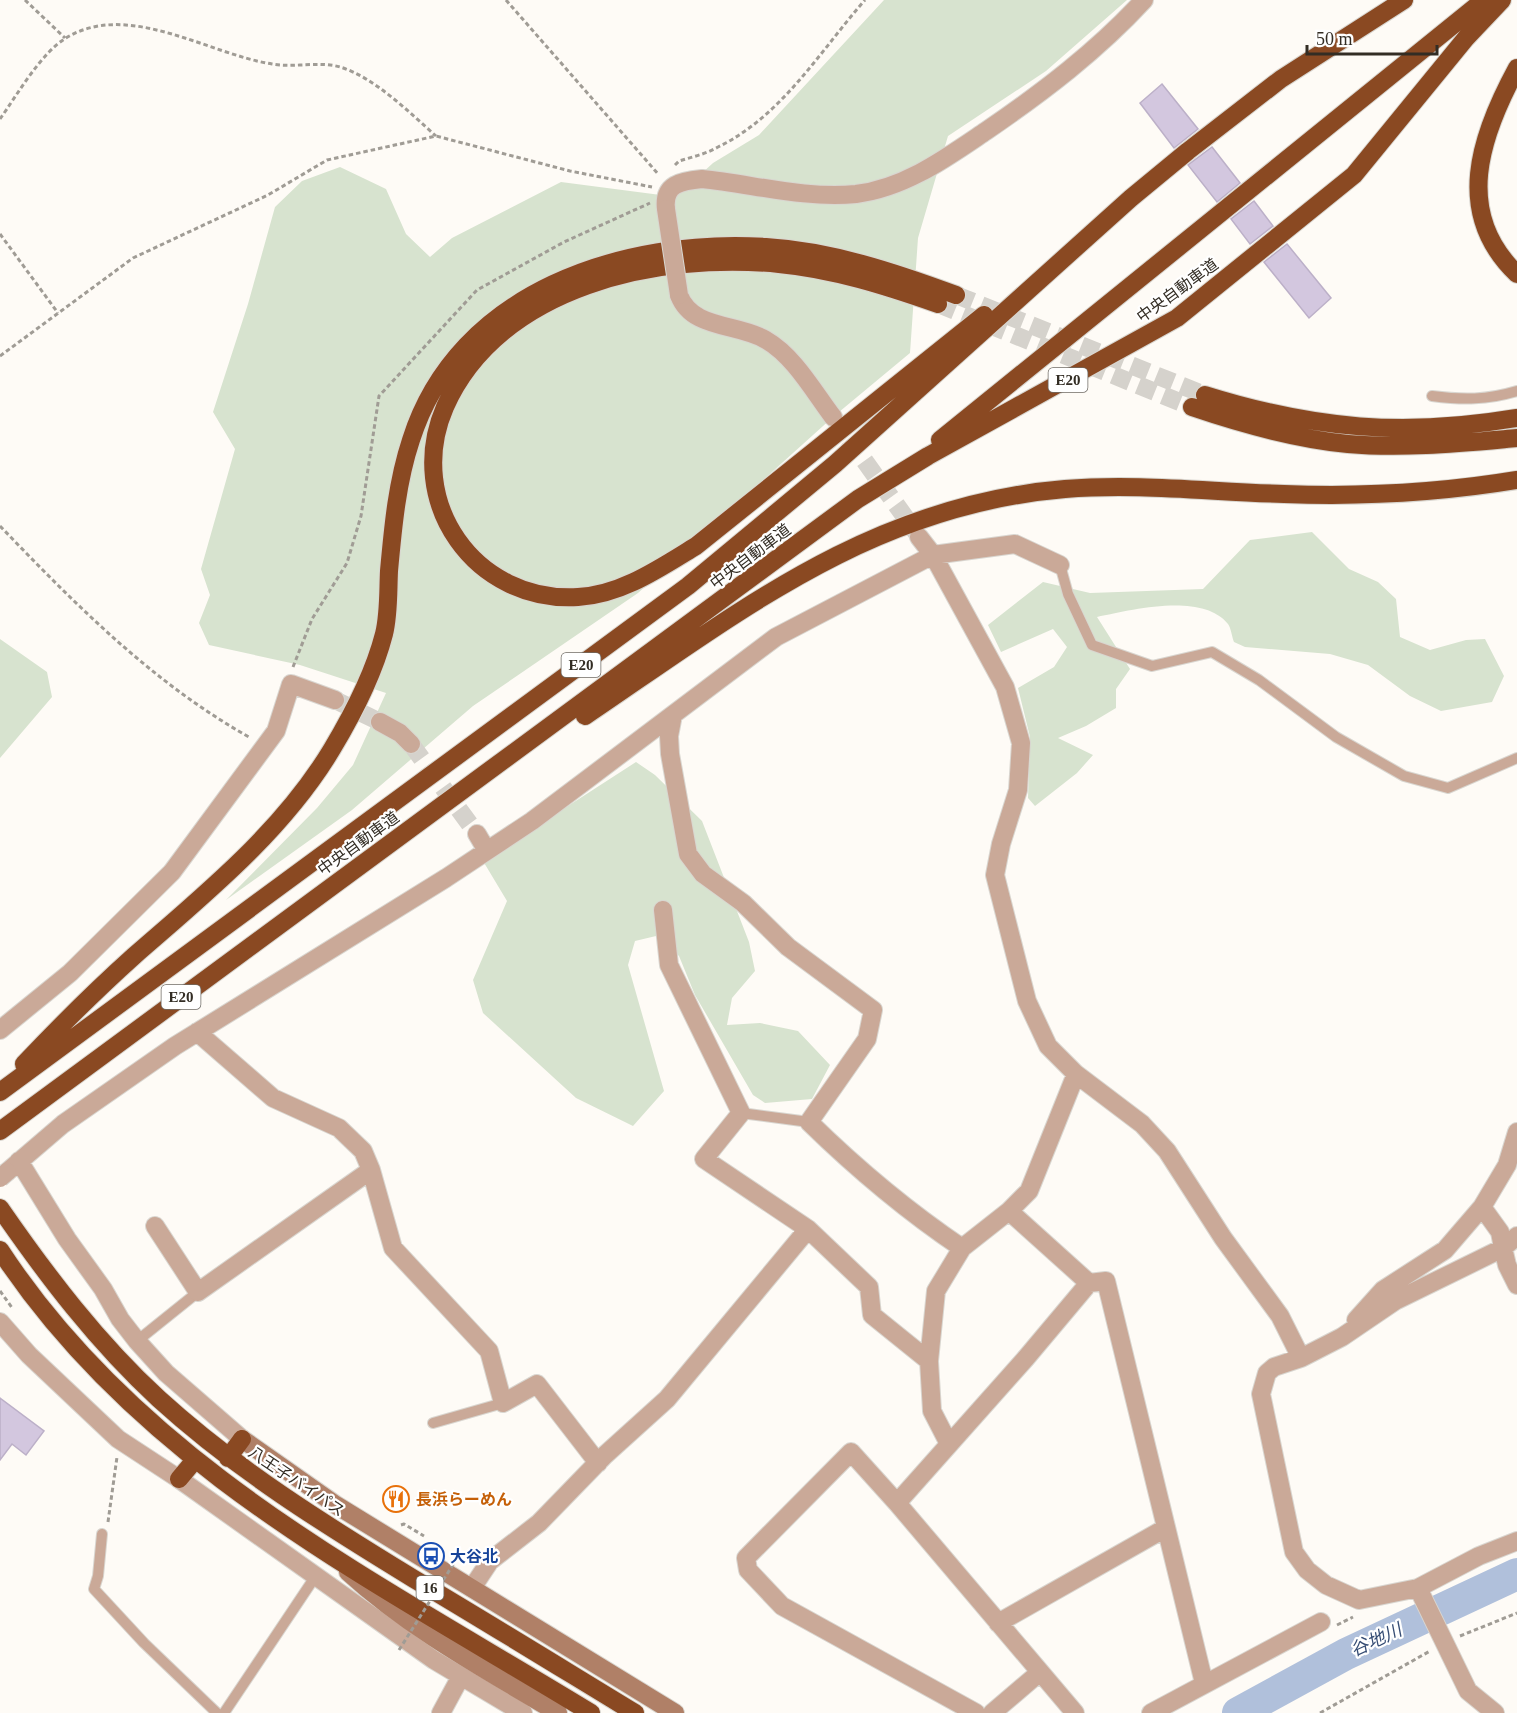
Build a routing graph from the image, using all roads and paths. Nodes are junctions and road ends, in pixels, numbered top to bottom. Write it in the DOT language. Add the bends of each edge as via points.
graph roads {
  1 [pos="25,0"];
  2 [pos="506,0"];
  3 [pos="865,0"];
  4 [pos="1144,0"];
  5 [pos="1404,0"];
  6 [pos="1484,0"];
  7 [pos="1502,0"];
  8 [pos="65,38"];
  9 [pos="1517,68"];
  10 [pos="0,119"];
  11 [pos="436,136"];
  12 [pos="668,189"];
  13 [pos="1131,198"];
  14 [pos="0,234"];
  15 [pos="1517,274"];
  16 [pos="956,295"];
  17 [pos="938,304"];
  18 [pos="58,314"];
  19 [pos="0,356"];
  20 [pos="1517,391"];
  21 [pos="1432,396"];
  22 [pos="833,417"];
  23 [pos="1517,418"];
  24 [pos="1517,438"];
  25 [pos="898,474"];
  26 [pos="1517,480"];
  27 [pos="0,526"];
  28 [pos="919,537"];
  29 [pos="933,555"];
  30 [pos="1060,565"];
  31 [pos="334,700"];
  32 [pos="673,715"];
  33 [pos="380,722"];
  34 [pos="411,744"];
  35 [pos="266,746"];
  36 [pos="1517,758"];
  37 [pos="477,834"];
  38 [pos="487,851"];
  39 [pos="363,865"];
  40 [pos="663,910"];
  41 [pos="0,1030"];
  42 [pos="197,1032"];
  43 [pos="1076,1074"];
  44 [pos="0,1091"];
  45 [pos="741,1113"];
  46 [pos="810,1122"];
  47 [pos="0,1131"];
  48 [pos="1517,1132"];
  49 [pos="372,1170"];
  50 [pos="9,1171"];
  51 [pos="1482,1207"];
  52 [pos="0,1208"];
  53 [pos="1009,1211"];
  54 [pos="155,1226"];
  55 [pos="808,1229"];
  56 [pos="1510,1242"];
  57 [pos="962,1248"];
  58 [pos="0,1250"];
  59 [pos="1089,1283"];
  60 [pos="1517,1285"];
  61 [pos="198,1292"];
  62 [pos="0,1322"];
  63 [pos="1342,1337"];
  64 [pos="137,1341"];
  65 [pos="1301,1358"];
  66 [pos="929,1361"];
  67 [pos="503,1403"];
  68 [pos="433,1423"];
  69 [pos="118,1439"];
  70 [pos="242,1439"];
  71 [pos="949,1444"];
  72 [pos="228,1458"];
  73 [pos="194,1461"];
  74 [pos="598,1463"];
  75 [pos="179,1479"];
  76 [pos="897,1503"];
  77 [pos="1164,1529"];
  78 [pos="102,1534"];
  79 [pos="1517,1541"];
  80 [pos="327,1553"];
  81 [pos="454,1563"];
  82 [pos="315,1577"];
  83 [pos="472,1588"];
  84 [pos="1420,1591"];
  85 [pos="1517,1613"];
  86 [pos="1322,1622"];
  87 [pos="998,1623"];
  88 [pos="1445,1641"];
  89 [pos="399,1650"];
  90 [pos="439,1652"];
  91 [pos="1039,1672"];
  92 [pos="461,1676"];
  93 [pos="1204,1683"];
  94 [pos="446,1711"];
  95 [pos="217,1713"];
  96 [pos="224,1713"];
  97 [pos="523,1713"];
  98 [pos="558,1713"];
  99 [pos="591,1713"];
  100 [pos="635,1713"];
  101 [pos="675,1713"];
  102 [pos="976,1713"];
  103 [pos="992,1713"];
  104 [pos="1075,1713"];
  105 [pos="1151,1713"];
  106 [pos="1320,1713"];
  107 [pos="1495,1713"];
  1 -- 8 [label="path"];
  2 -- 12 [label="path" via="649,162"];
  3 -- 12 [label="path" via="795,86 749,128 719,147 679,161"];
  4 -- 12 [label="street" via="1040,94 949,156 904,181 844,195 799,193 702,179 685,180"];
  5 -- 13 [label="highway, 中央自動車道 / E20" via="1281,79"];
  6 -- 25 [label="highway"];
  7 -- 25 [label="highway, 中央自動車道 / E20" via="1354,175 1186,310 1162,328"];
  8 -- 10 [label="path"];
  8 -- 11 [label="path" via="91,27 134,23 269,64 340,67 384,93"];
  9 -- 15 [label="highway" via="1485,139 1479,161 1478,193 1485,228"];
  11 -- 12 [label="path" via="570,171"];
  11 -- 18 [label="path" via="327,160 268,195 133,258"];
  12 -- 22 [label="street, bridge" via="664,199 679,295 686,308 696,316 769,341"];
  13 -- 17 [label="highway" via="696,546 648,575 608,592 579,597 525,591 505,583 468,555 443,516 435,493 437,434 445,407 460,381 502,334 526,315 578,288 659,265 779,264 842,275"];
  13 -- 44 [label="highway, 中央自動車道 / E20" via="835,464 688,586"];
  14 -- 18 [label="path"];
  16 -- 44 [label="highway" via="903,275 805,252 696,246 631,256 571,275 499,317 455,358 423,408 400,480 385,632 367,682 333,747 309,784 269,831 191,908 65,1021"];
  18 -- 19 [label="path"];
  20 -- 21 [label="lane" via="1469,400"];
  23 -- 24 [label="highway" via="1441,427 1363,428 1198,401 1264,429 1348,444 1411,446"];
  25 -- 39 [label="highway, 中央自動車道 / E20" via="858,499"];
  26 -- 39 [label="highway" via="1440,491 1356,496 1172,488 1066,489 993,500 918,520 851,547 781,584"];
  27 -- 35 [label="path" via="133,656 191,702"];
  28 -- 29 [label="street"];
  29 -- 30 [label="street" via="1015,543"];
  29 -- 32 [label="street" via="776,637"];
  29 -- 43 [label="street" via="1005,687 1021,743 1018,790 995,875 1027,1001 1048,1046"];
  30 -- 36 [label="lane" via="1068,594 1092,645 1152,666 1212,652 1259,680 1336,737 1404,776 1448,788"];
  31 -- 35 [label="street" via="291,684 276,730"];
  32 -- 38 [label="street"];
  32 -- 46 [label="street" via="670,754 688,854 704,874 750,909 788,946 873,1010 867,1039"];
  33 -- 34 [label="street"];
  35 -- 41 [label="street" via="172,872 70,973"];
  37 -- 38 [label="street"];
  38 -- 42 [label="street"];
  39 -- 47 [label="highway, 中央自動車道 / E20"];
  40 -- 45 [label="street" via="669,965"];
  42 -- 49 [label="street" via="273,1098 339,1128 363,1151"];
  42 -- 50 [label="street" via="63,1124"];
  43 -- 53 [label="street" via="1029,1191"];
  43 -- 65 [label="street" via="1142,1124 1167,1151 1280,1316"];
  45 -- 46 [label="lane"];
  45 -- 55 [label="street" via="704,1159"];
  46 -- 57 [label="street" via="846,1158"];
  48 -- 51 [label="street" via="1507,1165"];
  49 -- 61 [label="street"];
  49 -- 67 [label="street" via="393,1248 489,1351"];
  50 -- 64 [label="street" via="67,1239"];
  51 -- 56 [label="street"];
  51 -- 63 [label="street" via="1445,1250 1383,1290"];
  52 -- 72 [label="highway, 八王子バイパス / 16" via="43,1270 116,1357"];
  53 -- 57 [label="street"];
  53 -- 59 [label="street"];
  54 -- 61 [label="street"];
  55 -- 66 [label="street" via="869,1287 872,1315"];
  55 -- 74 [label="street" via="667,1399"];
  56 -- 60 [label="street" via="1507,1265"];
  56 -- 63 [label="street" via="1395,1301"];
  57 -- 66 [label="street" via="936,1291"];
  58 -- 73 [label="highway, 16" via="101,1375"];
  59 -- 71 [label="street"];
  59 -- 77 [label="street" via="1106,1281"];
  61 -- 64 [label="lane"];
  62 -- 69 [label="street" via="29,1355"];
  63 -- 65 [label="street"];
  64 -- 70 [label="street" via="166,1373"];
  65 -- 84 [label="street" via="1267,1373 1261,1394 1294,1552 1306,1570 1326,1585 1359,1600"];
  66 -- 71 [label="street" via="932,1411"];
  67 -- 68 [label="lane"];
  67 -- 74 [label="street" via="537,1384"];
  69 -- 75 [label="street"];
  69 -- 78 [label="path" via="109,1517"];
  70 -- 72 [label="highway"];
  70 -- 83 [label="street" via="336,1505"];
  71 -- 76 [label="street"];
  72 -- 100 [label="highway, 八王子バイパス / 16" via="276,1493"];
  73 -- 75 [label="highway"];
  73 -- 80 [label="highway, 16" via="278,1523"];
  74 -- 83 [label="street" via="539,1522 490,1561"];
  75 -- 82 [label="street"];
  76 -- 87 [label="street"];
  76 -- 102 [label="street" via="851,1452 746,1558 748,1570 782,1606"];
  77 -- 87 [label="street"];
  77 -- 93 [label="street"];
  78 -- 95 [label="lane" via="94,1589"];
  79 -- 84 [label="street" via="1479,1556"];
  80 -- 90 [label="street"];
  80 -- 99 [label="highway, 16"];
  81 -- 89 [label="path, bridge"];
  82 -- 90 [label="street"];
  82 -- 96 [label="lane"];
  83 -- 101 [label="street"];
  84 -- 88 [label="street"];
  85 -- 88 [label="path"];
  86 -- 93 [label="street"];
  87 -- 91 [label="street"];
  88 -- 106 [label="path"];
  88 -- 107 [label="street" via="1468,1691"];
  90 -- 92 [label="street"];
  90 -- 98 [label="street"];
  91 -- 103 [label="street"];
  91 -- 104 [label="street"];
  92 -- 94 [label="street"];
  92 -- 97 [label="street"];
  93 -- 105 [label="street"];
}
